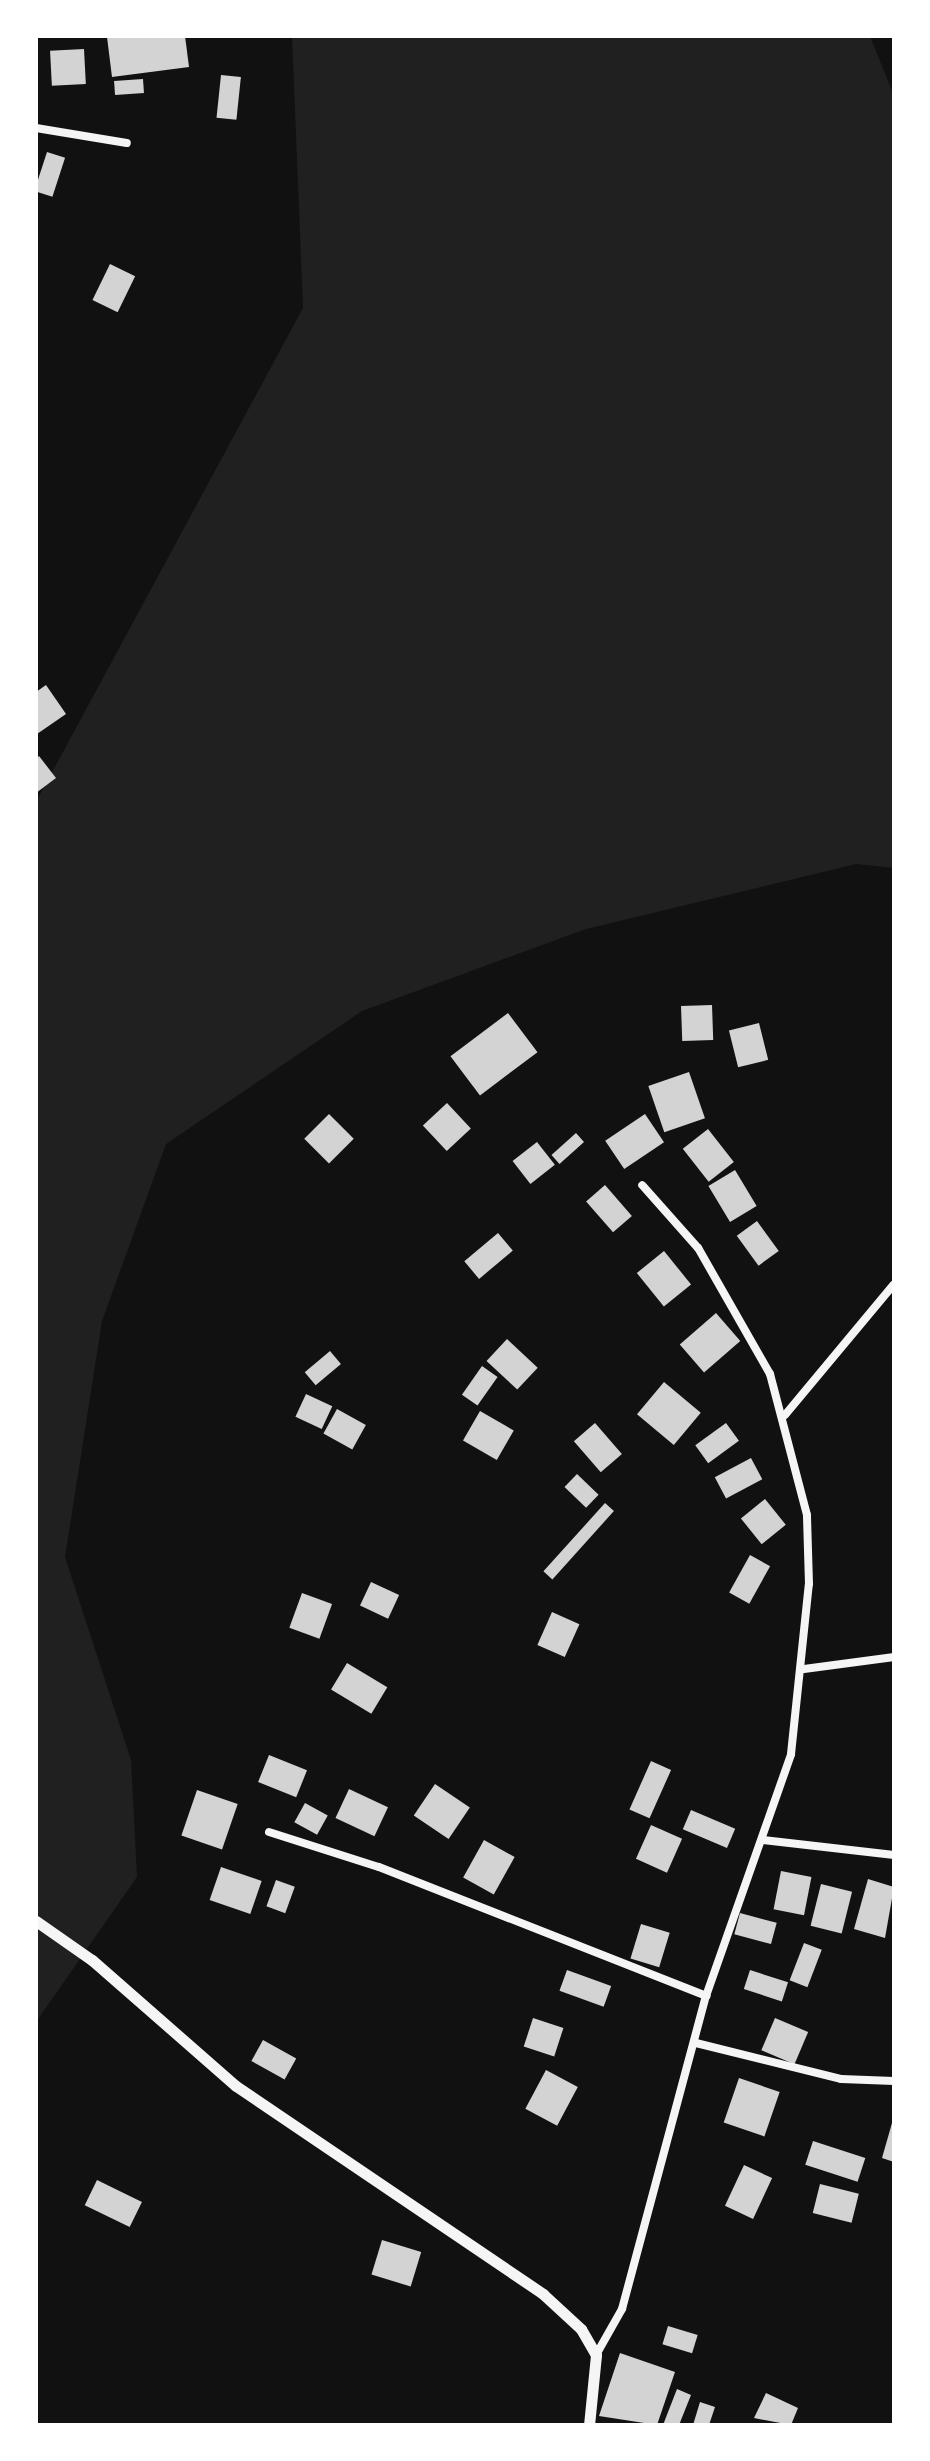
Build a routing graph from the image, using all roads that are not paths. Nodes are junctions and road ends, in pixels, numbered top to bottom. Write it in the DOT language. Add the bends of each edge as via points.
graph roads {
  1 [pos="36,128"];
  2 [pos="127,143"];
  3 [pos="642,1185"];
  4 [pos="894,1284"];
  5 [pos="785,1415"];
  6 [pos="894,1657"];
  7 [pos="804,1669"];
  8 [pos="269,1832"];
  9 [pos="763,1840"];
  10 [pos="894,1855"];
  11 [pos="36,1921"];
  12 [pos="706,1996"];
  13 [pos="696,2043"];
  14 [pos="894,2081"];
  15 [pos="596,2355"];
  16 [pos="589,2425"];
  1 -- 2 [label="street"];
  3 -- 5 [label="street" via="698,1248 748,1330"];
  4 -- 5 [label="street"];
  5 -- 7 [label="street" via="807,1515"];
  6 -- 7 [label="street"];
  7 -- 9 [label="street" via="791,1754"];
  8 -- 12 [label="street" via="379,1867"];
  9 -- 10 [label="street"];
  9 -- 12 [label="street"];
  11 -- 15 [label="street" via="92,1960 236,2086 543,2294 581,2329"];
  12 -- 13 [label="street"];
  13 -- 14 [label="street" via="841,2079"];
  13 -- 15 [label="street" via="669,2122 644,2243 622,2309"];
  15 -- 16 [label="street"];
}
